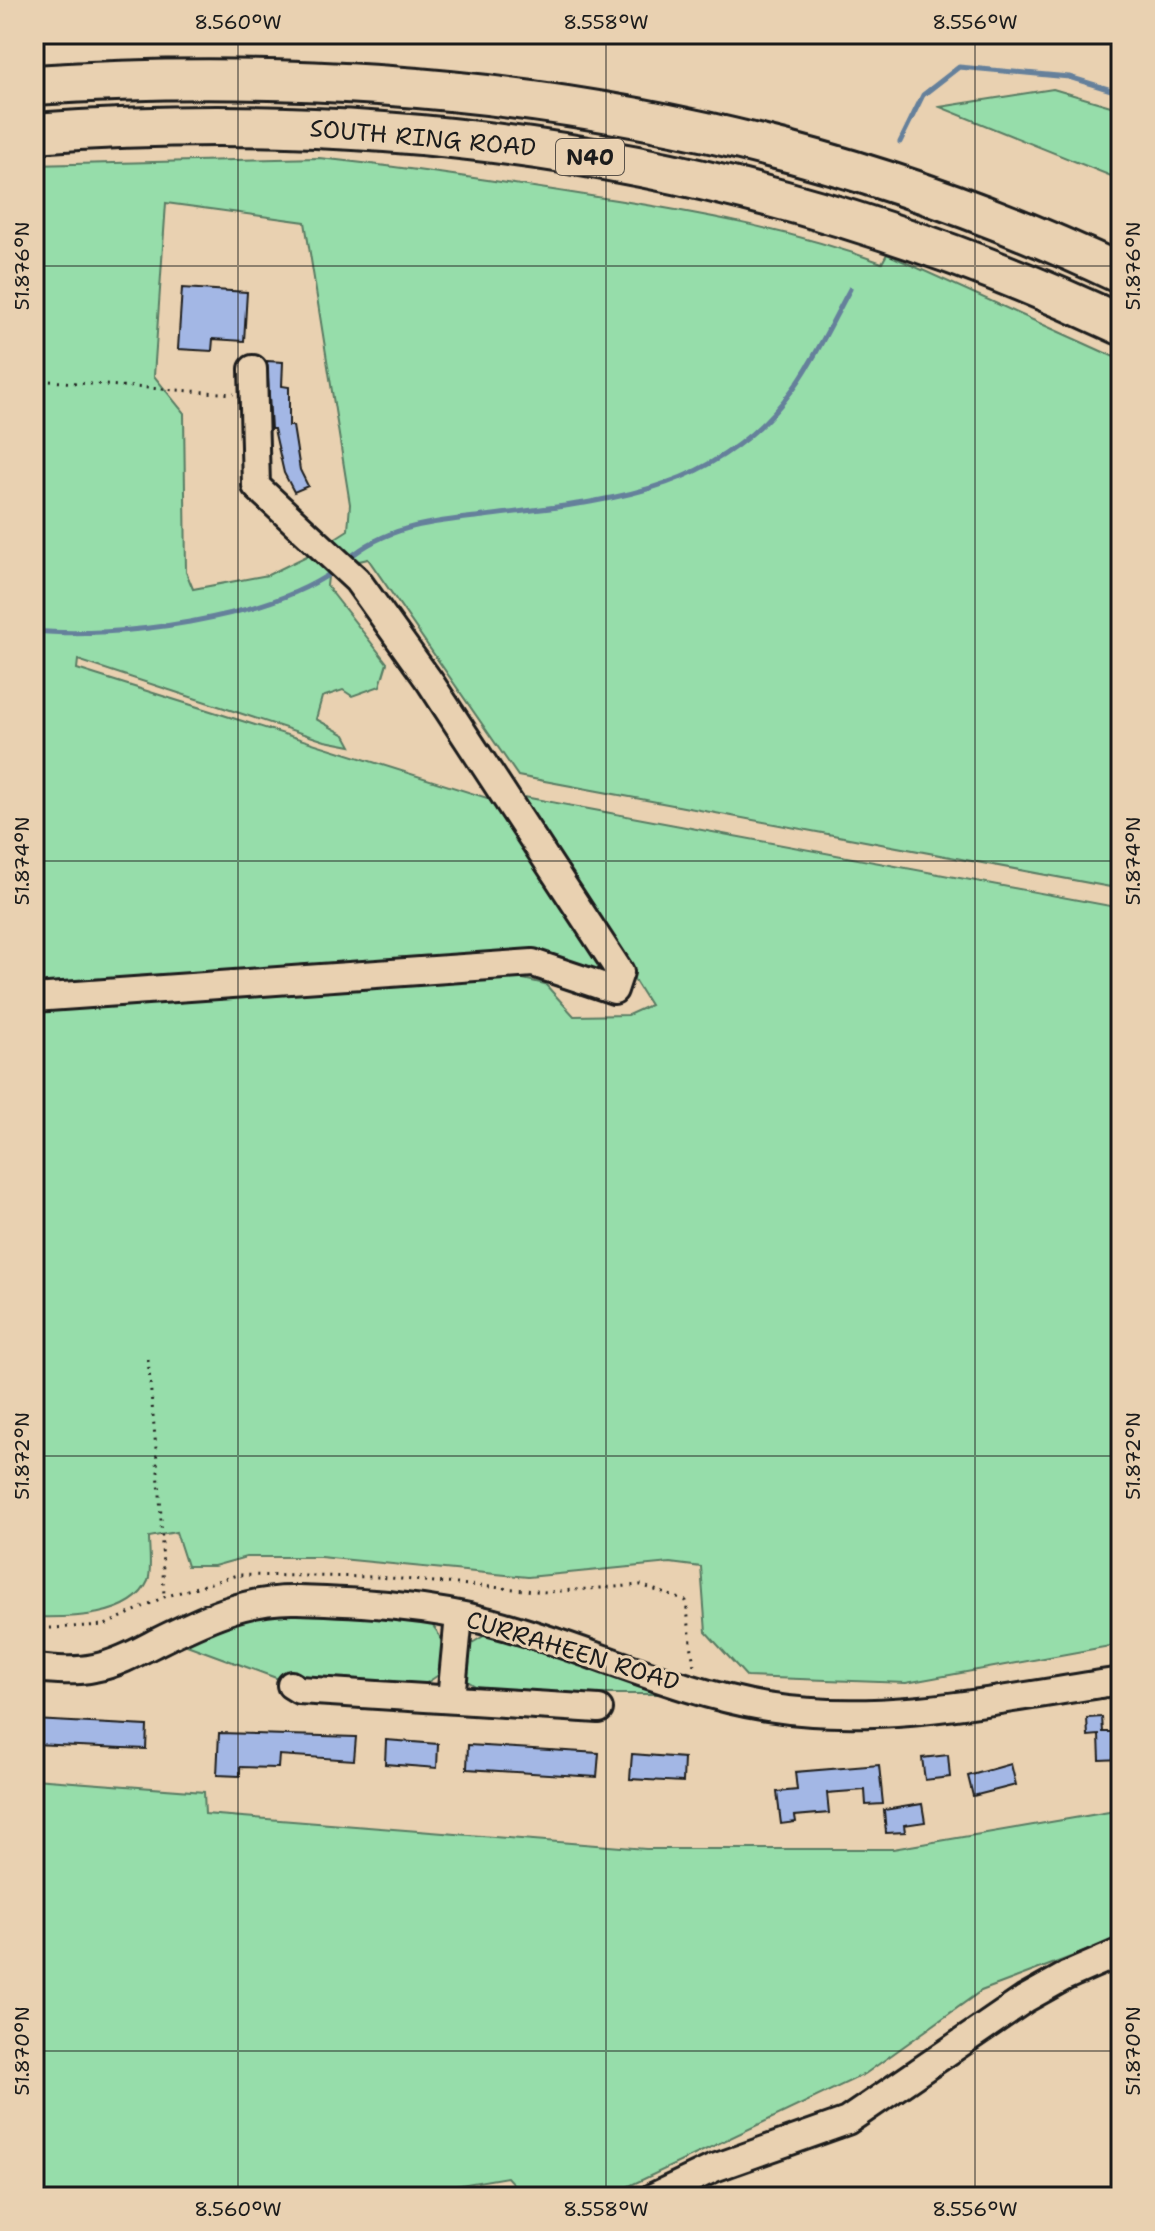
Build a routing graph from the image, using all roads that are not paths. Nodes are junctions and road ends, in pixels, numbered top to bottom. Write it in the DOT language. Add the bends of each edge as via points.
graph roads {
  1 [pos="34,85"];
  2 [pos="34,133"];
  3 [pos="1121,274"];
  4 [pos="1121,325"];
  5 [pos="253,369"];
  6 [pos="34,998"];
  7 [pos="459,1616"];
  8 [pos="34,1668"];
  9 [pos="1121,1681"];
  10 [pos="291,1685"];
  11 [pos="451,1699"];
  12 [pos="599,1709"];
  13 [pos="1121,1952"];
  14 [pos="653,2197"];
  1 -- 3 [label="highway, SOUTH RING ROAD / N40" via="211,78 350,81 628,115 856,173 1013,228"];
  2 -- 4 [label="highway, SOUTH RING ROAD / N40" via="144,125 347,127 572,154 688,176 839,217 995,272"];
  5 -- 6 [label="street" via="256,486 357,580 430,682 620,972 614,990 533,963"];
  7 -- 8 [label="street, CURRAHEEN ROAD" via="373,1604 263,1600 225,1611 94,1669"];
  7 -- 9 [label="street, CURRAHEEN ROAD" via="718,1695 818,1713 922,1710"];
  7 -- 11 [label="street"];
  10 -- 11 [label="street" via="299,1690"];
  11 -- 12 [label="street"];
  13 -- 14 [label="street" via="1025,1999 847,2121 714,2168"];
}
